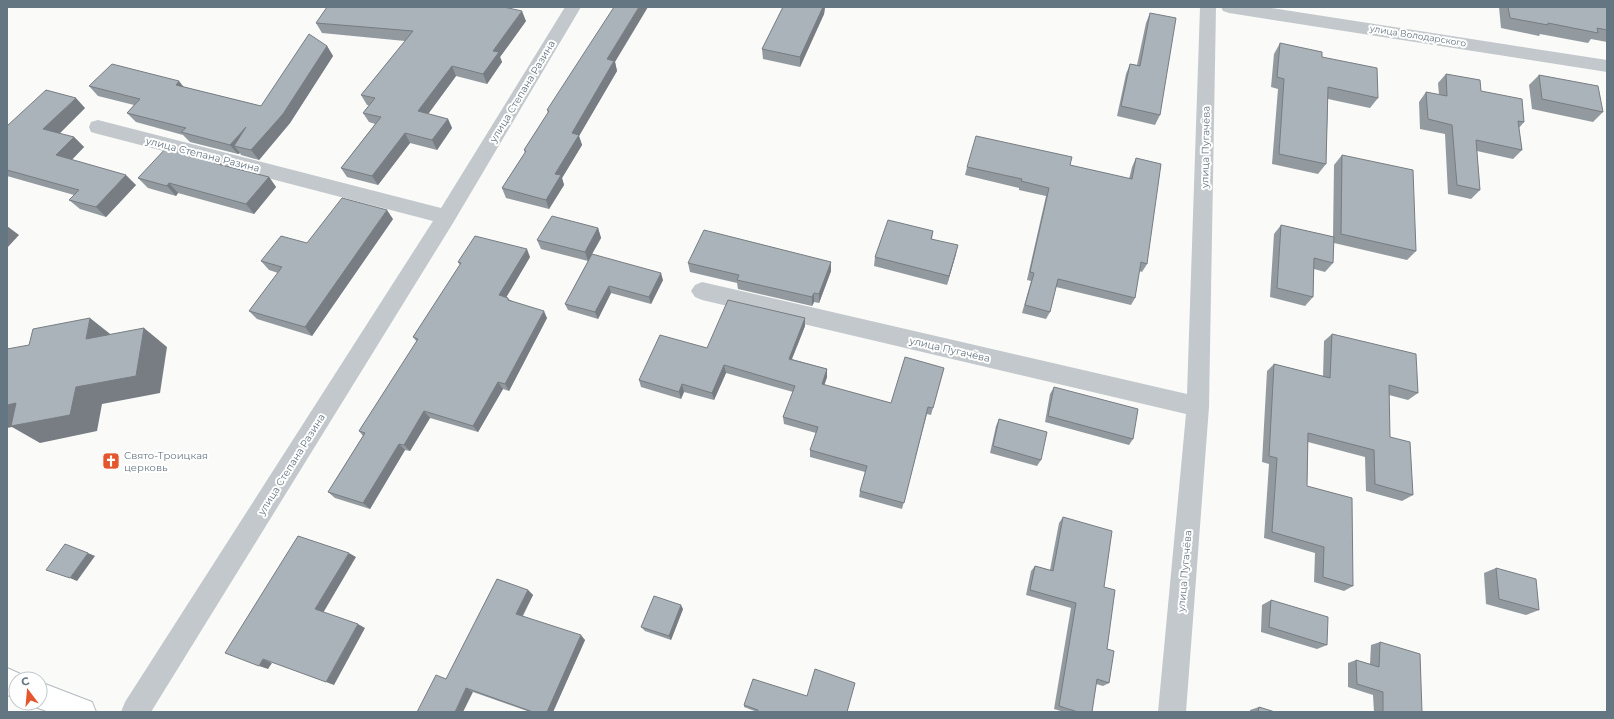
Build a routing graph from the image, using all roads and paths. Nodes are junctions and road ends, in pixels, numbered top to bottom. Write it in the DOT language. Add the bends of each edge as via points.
graph roads {
  1 [pos="573,7"];
  2 [pos="1208,7"];
  3 [pos="1229,7"];
  4 [pos="1607,66"];
  5 [pos="98,127"];
  6 [pos="446,217"];
  7 [pos="702,291"];
  8 [pos="1198,407"];
  9 [pos="48,698"];
  10 [pos="82,712"];
  11 [pos="136,712"];
  12 [pos="1172,712"];
  1 -- 6 [label="street, улица Степана Разина"];
  2 -- 8 [label="street, улица Пугачёва"];
  3 -- 4 [label="street, улица Володарского"];
  5 -- 6 [label="street, улица Степана Разина"];
  6 -- 11 [label="street, улица Степана Разина"];
  7 -- 8 [label="street, улица Пугачёва"];
  8 -- 12 [label="street, улица Пугачёва"];
  9 -- 10 [label="main road"];
}
